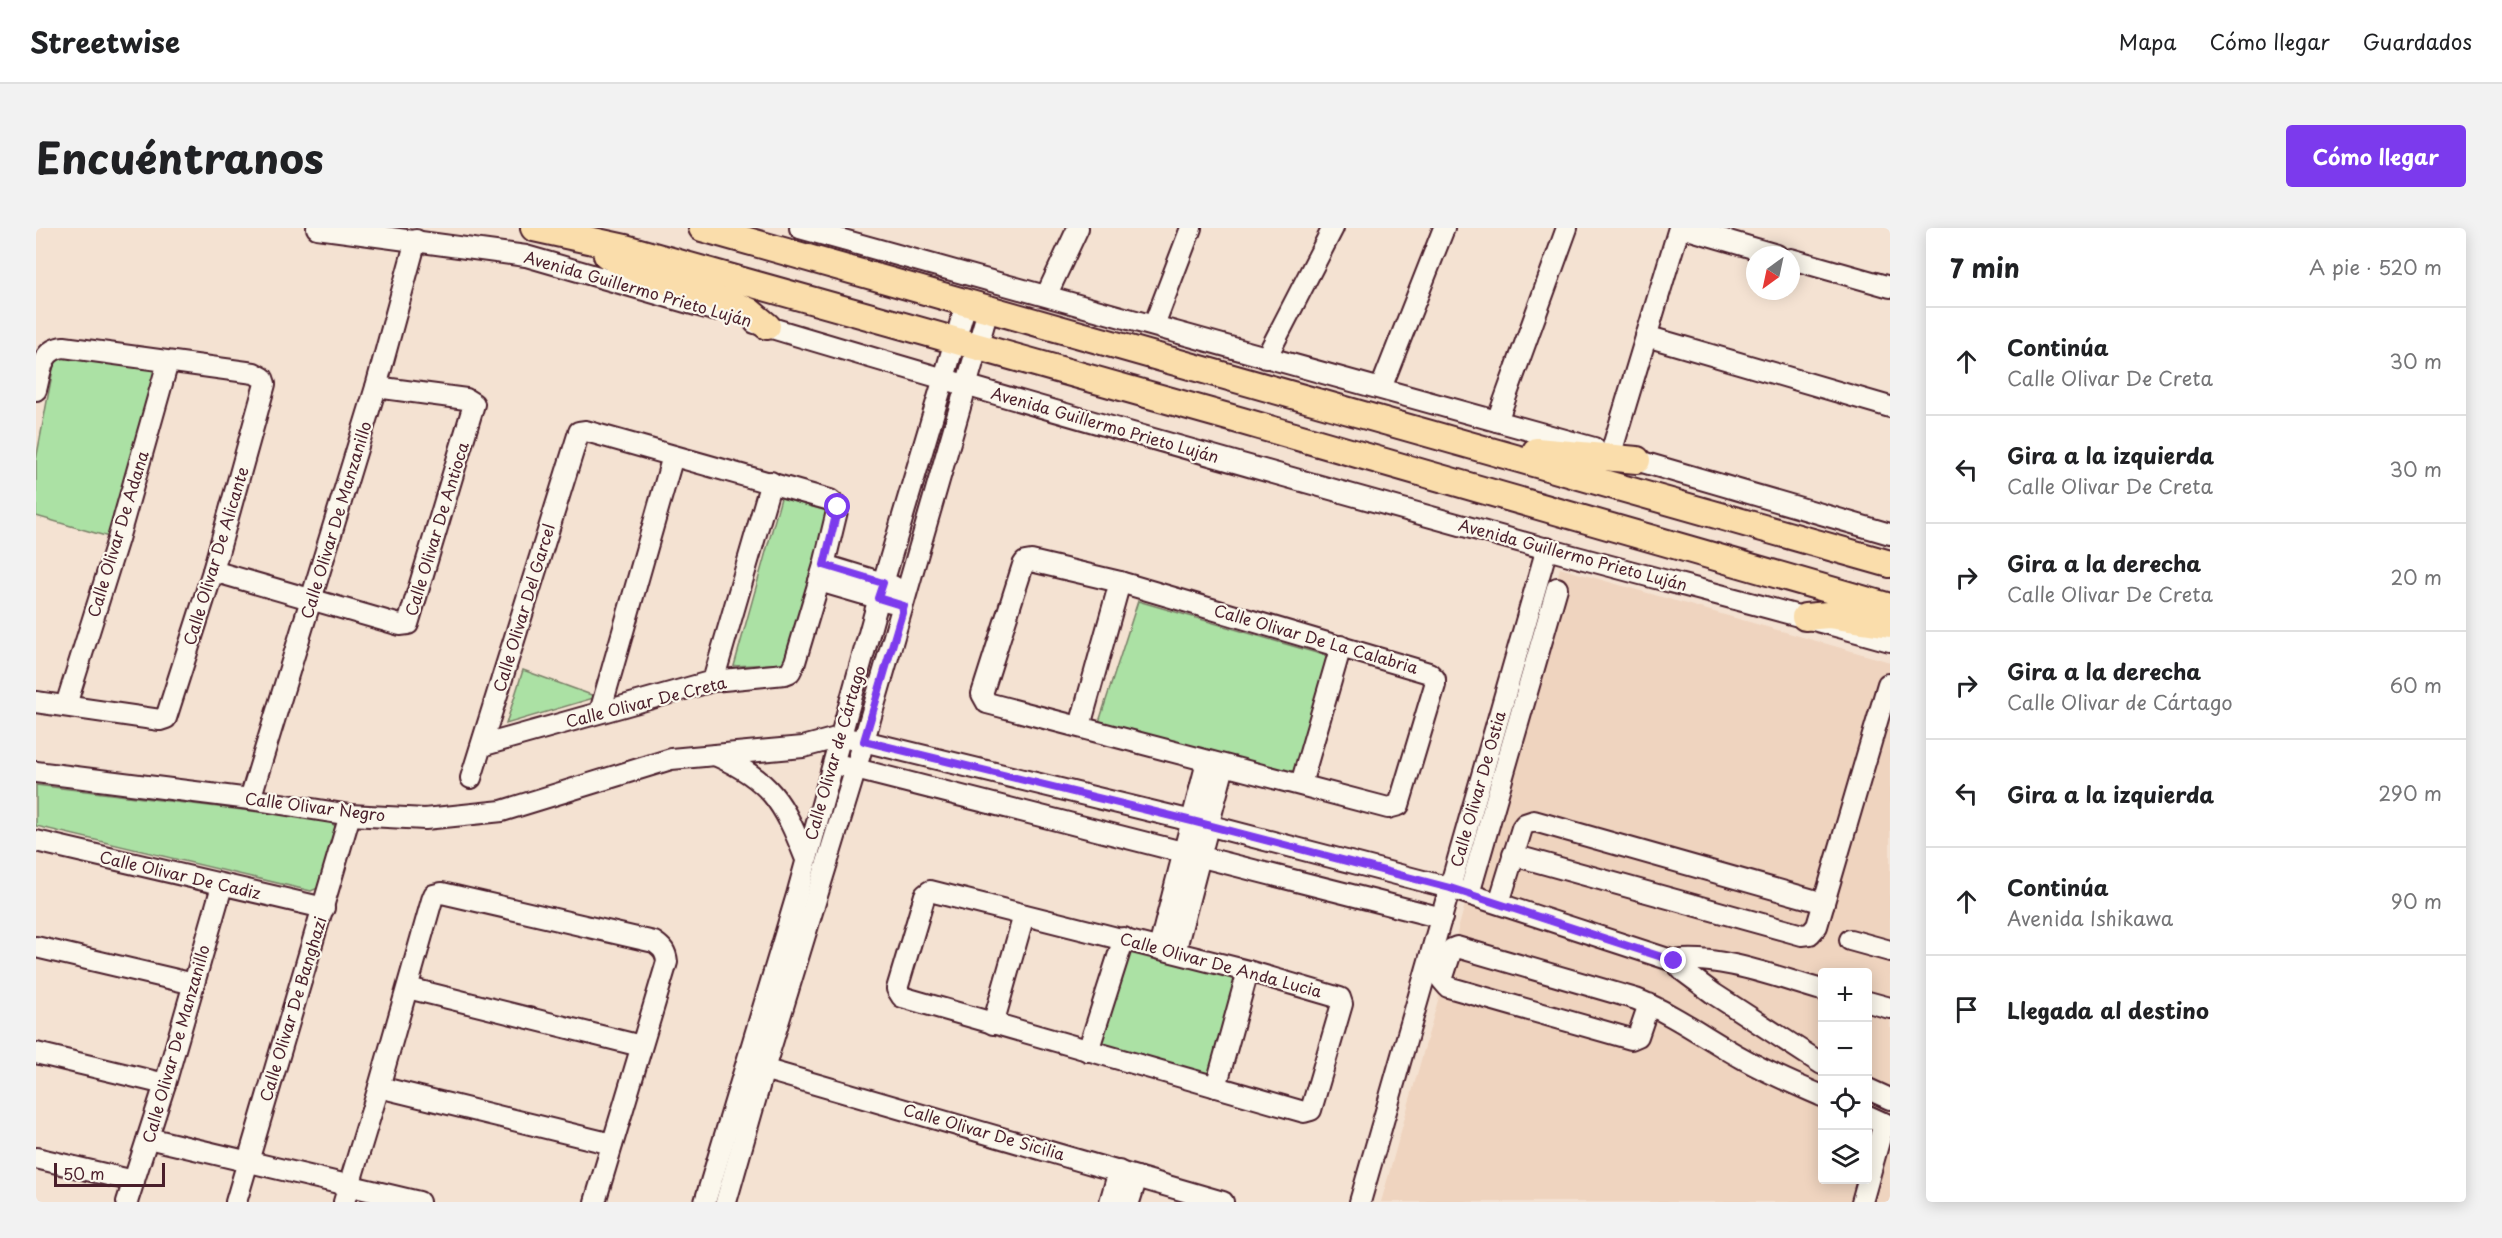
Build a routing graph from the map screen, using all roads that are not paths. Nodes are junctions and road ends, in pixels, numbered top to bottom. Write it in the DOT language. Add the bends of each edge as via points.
graph roads {
  1 [pos="317,228"];
  2 [pos="534,228"];
  3 [pos="702,228"];
  4 [pos="746,228"];
  5 [pos="800,228"];
  6 [pos="1077,228"];
  7 [pos="1191,228"];
  8 [pos="1333,228"];
  9 [pos="1444,228"];
  10 [pos="1566,228"];
  11 [pos="1681,228"];
  12 [pos="573,237"];
  13 [pos="416,240"];
  14 [pos="1746,246"];
  15 [pos="818,262"];
  16 [pos="1800,262"];
  17 [pos="1890,287"];
  18 [pos="1047,294"];
  19 [pos="977,307"];
  20 [pos="1154,325"];
  21 [pos="767,326"];
  22 [pos="1646,336"];
  23 [pos="967,344"];
  24 [pos="1266,358"];
  25 [pos="168,362"];
  26 [pos="943,379"];
  27 [pos="967,386"];
  28 [pos="376,387"];
  29 [pos="1381,388"];
  30 [pos="36,390"];
  31 [pos="1890,407"];
  32 [pos="1497,421"];
  33 [pos="576,437"];
  34 [pos="1454,442"];
  35 [pos="1611,453"];
  36 [pos="673,456"];
  37 [pos="1637,460"];
  38 [pos="771,482"];
  39 [pos="1890,534"];
  40 [pos="1546,549"];
  41 [pos="1890,564"];
  42 [pos="213,571"];
  43 [pos="821,573"];
  44 [pos="1120,582"];
  45 [pos="1557,588"];
  46 [pos="881,591"];
  47 [pos="906,598"];
  48 [pos="311,601"];
  49 [pos="1890,607"];
  50 [pos="1804,617"];
  51 [pos="1890,624"];
  52 [pos="1890,641"];
  53 [pos="1341,646"];
  54 [pos="713,681"];
  55 [pos="1888,684"];
  56 [pos="36,702"];
  57 [pos="66,705"];
  58 [pos="600,712"];
  59 [pos="1080,726"];
  60 [pos="840,737"];
  61 [pos="864,741"];
  62 [pos="482,746"];
  63 [pos="803,747"];
  64 [pos="712,754"];
  65 [pos="833,763"];
  66 [pos="1215,764"];
  67 [pos="856,768"];
  68 [pos="36,772"];
  69 [pos="471,778"];
  70 [pos="1301,784"];
  71 [pos="250,799"];
  72 [pos="350,815"];
  73 [pos="1200,824"];
  74 [pos="36,841"];
  75 [pos="1192,855"];
  76 [pos="1513,855"];
  77 [pos="805,857"];
  78 [pos="222,886"];
  79 [pos="1475,896"];
  80 [pos="1824,903"];
  81 [pos="324,908"];
  82 [pos="1024,915"];
  83 [pos="1442,918"];
  84 [pos="1124,938"];
  85 [pos="1850,940"];
  86 [pos="36,947"];
  87 [pos="1167,950"];
  88 [pos="1890,951"];
  89 [pos="1674,961"];
  90 [pos="1248,971"];
  91 [pos="194,984"];
  92 [pos="408,988"];
  93 [pos="1818,989"];
  94 [pos="1872,1003"];
  95 [pos="1649,1004"];
  96 [pos="1890,1008"];
  97 [pos="993,1024"];
  98 [pos="641,1046"];
  99 [pos="1088,1051"];
  100 [pos="36,1053"];
  101 [pos="1818,1061"];
  102 [pos="744,1064"];
  103 [pos="764,1069"];
  104 [pos="165,1084"];
  105 [pos="380,1087"];
  106 [pos="1216,1087"];
  107 [pos="1872,1091"];
  108 [pos="1818,1094"];
  109 [pos="1890,1099"];
  110 [pos="1880,1122"];
  111 [pos="148,1138"];
  112 [pos="612,1144"];
  113 [pos="36,1158"];
  114 [pos="248,1161"];
  115 [pos="1128,1174"];
  116 [pos="134,1181"];
  117 [pos="346,1194"];
  118 [pos="127,1202"];
  119 [pos="236,1202"];
  120 [pos="419,1202"];
  121 [pos="595,1202"];
  122 [pos="705,1202"];
  123 [pos="726,1202"];
  124 [pos="1110,1202"];
  125 [pos="1129,1202"];
  126 [pos="1223,1202"];
  127 [pos="1360,1202"];
  128 [pos="1862,1202"];
  1 -- 13 [label="street, Avenida Guillermo Prieto Luján"];
  2 -- 12 [label="main road, Avenida Guillermo Prieto Luján"];
  3 -- 15 [label="main road"];
  4 -- 15 [label="main road"];
  5 -- 18 [label="street"];
  6 -- 18 [label="street"];
  7 -- 20 [label="street"];
  8 -- 24 [label="street"];
  9 -- 29 [label="street"];
  10 -- 32 [label="street"];
  11 -- 14 [label="street"];
  11 -- 22 [label="street"];
  12 -- 21 [label="main road" via="653,277 749,311"];
  12 -- 23 [label="main road, Avenida Guillermo Prieto Luján" via="625,248"];
  13 -- 21 [label="street, Avenida Guillermo Prieto Luján" via="526,256"];
  13 -- 28 [label="street, Calle Olivar De Manzanillo"];
  15 -- 19 [label="main road"];
  16 -- 17 [label="street"];
  18 -- 20 [label="street"];
  19 -- 23 [label="street, Calle Olivar de Cártago"];
  19 -- 34 [label="main road"];
  20 -- 24 [label="street"];
  21 -- 26 [label="street, Avenida Guillermo Prieto Luján"];
  22 -- 31 [label="street"];
  22 -- 35 [label="street"];
  23 -- 26 [label="street, Calle Olivar de Cártago"];
  23 -- 27 [label="street, Calle Olivar de Cártago"];
  23 -- 49 [label="main road, Avenida Guillermo Prieto Luján"];
  24 -- 29 [label="street"];
  25 -- 30 [label="street" via="54,348 44,361"];
  25 -- 42 [label="street, Calle Olivar De Alicante" via="254,373 262,378 265,388"];
  25 -- 57 [label="street, Calle Olivar De Adana"];
  26 -- 27 [label="street, Avenida Guillermo Prieto Luján"];
  26 -- 46 [label="street, Calle Olivar de Cártago"];
  27 -- 40 [label="street, Avenida Guillermo Prieto Luján"];
  27 -- 47 [label="street, Calle Olivar de Cártago"];
  28 -- 48 [label="street, Calle Olivar De Manzanillo"];
  28 -- 48 [label="street, Calle Olivar De Antioca" via="466,399 474,404 410,620 400,625"];
  29 -- 32 [label="street"];
  32 -- 35 [label="street"];
  33 -- 36 [label="street, Calle Olivar De Creta" via="586,431"];
  33 -- 62 [label="street, Calle Olivar Del Garcel"];
  34 -- 37 [label="main road" via="1489,441 1554,454"];
  34 -- 41 [label="main road"];
  35 -- 37 [label="street"];
  36 -- 38 [label="street, Calle Olivar De Creta"];
  36 -- 58 [label="street"];
  37 -- 39 [label="street"];
  38 -- 43 [label="street, Calle Olivar De Creta" via="830,500 838,507"];
  38 -- 54 [label="street"];
  40 -- 50 [label="street, Avenida Guillermo Prieto Luján"];
  40 -- 79 [label="street, Calle Olivar De Ostia"];
  42 -- 48 [label="street, Calle Olivar De Antioca"];
  42 -- 57 [label="street, Calle Olivar De Alicante" via="167,714 160,720"];
  43 -- 46 [label="street"];
  43 -- 54 [label="street, Calle Olivar De Creta" via="790,672"];
  44 -- 53 [label="street, Calle Olivar De La Calabria"];
  44 -- 59 [label="street"];
  44 -- 59 [label="street, Calle Olivar De La Calabria" via="1025,562 982,694 990,705"];
  45 -- 79 [label="street"];
  46 -- 47 [label="street"];
  46 -- 60 [label="street, Calle Olivar de Cártago"];
  47 -- 61 [label="street, Calle Olivar de Cártago"];
  48 -- 71 [label="street, Calle Olivar De Manzanillo"];
  50 -- 51 [label="main road" via="1840,616"];
  50 -- 52 [label="street, Avenida Guillermo Prieto Luján"];
  53 -- 70 [label="street"];
  53 -- 70 [label="street, Calle Olivar De La Calabria" via="1423,670 1436,685 1399,805 1388,808"];
  54 -- 58 [label="street, Calle Olivar De Creta"];
  55 -- 80 [label="street"];
  56 -- 57 [label="street"];
  58 -- 62 [label="street, Calle Olivar De Creta"];
  59 -- 66 [label="street, Calle Olivar De La Calabria"];
  60 -- 61 [label="street"];
  60 -- 63 [label="street, Calle Olivar Negro"];
  60 -- 65 [label="street, Calle Olivar de Cártago"];
  61 -- 67 [label="street, Calle Olivar de Cártago"];
  61 -- 73 [label="street"];
  62 -- 69 [label="street, Calle Olivar Del Garcel"];
  63 -- 64 [label="street, Calle Olivar Negro"];
  63 -- 65 [label="street"];
  64 -- 72 [label="street, Calle Olivar Negro" via="671,759 502,811 425,819"];
  64 -- 77 [label="street" via="743,767 762,781 779,802"];
  65 -- 67 [label="street"];
  65 -- 77 [label="street, Calle Olivar de Cártago"];
  66 -- 70 [label="street, Calle Olivar De La Calabria"];
  66 -- 73 [label="street"];
  67 -- 75 [label="street"];
  67 -- 103 [label="street, Calle Olivar de Cártago"];
  68 -- 71 [label="street, Calle Olivar Negro"];
  71 -- 72 [label="street, Calle Olivar Negro"];
  72 -- 81 [label="street, Calle Olivar De Banghazi"];
  73 -- 75 [label="street"];
  73 -- 79 [label="street"];
  74 -- 78 [label="street, Calle Olivar De Cadiz"];
  75 -- 83 [label="street"];
  75 -- 87 [label="street"];
  76 -- 79 [label="street"];
  76 -- 80 [label="street" via="1802,935 1814,931"];
  76 -- 80 [label="street" via="1522,828 1534,821"];
  77 -- 102 [label="street, Calle Olivar de Cártago" via="797,895"];
  78 -- 81 [label="street, Calle Olivar De Cadiz"];
  78 -- 91 [label="street, Calle Olivar De Manzanillo"];
  79 -- 83 [label="street, Calle Olivar De Ostia"];
  79 -- 89 [label="street"];
  81 -- 114 [label="street, Calle Olivar De Banghazi"];
  82 -- 84 [label="street, Calle Olivar De Anda Lucia"];
  82 -- 97 [label="street"];
  82 -- 97 [label="street, Calle Olivar De Anda Lucia" via="928,891 897,989 902,997"];
  83 -- 127 [label="street, Calle Olivar De Ostia"];
  84 -- 87 [label="street, Calle Olivar De Anda Lucia"];
  84 -- 99 [label="street"];
  85 -- 88 [label="street"];
  86 -- 91 [label="street"];
  87 -- 90 [label="street, Calle Olivar De Anda Lucia"];
  89 -- 93 [label="street" via="1702,959 1723,963"];
  89 -- 101 [label="street" via="1705,988"];
  90 -- 106 [label="street"];
  90 -- 106 [label="street, Calle Olivar De Anda Lucia" via="1336,996 1342,1004 1313,1107 1308,1112"];
  91 -- 104 [label="street, Calle Olivar De Manzanillo"];
  92 -- 98 [label="street"];
  92 -- 98 [label="street" via="432,900 438,893 654,942 662,947 668,963"];
  92 -- 105 [label="street"];
  94 -- 96 [label="street"];
  95 -- 95 [label="street" via="1638,1036 1631,1039 1445,986 1443,980 1452,949 1457,947"];
  95 -- 108 [label="street" via="1743,1059"];
  97 -- 99 [label="street, Calle Olivar De Anda Lucia"];
  98 -- 112 [label="street"];
  99 -- 106 [label="street, Calle Olivar De Anda Lucia"];
  100 -- 104 [label="street"];
  102 -- 103 [label="street, Calle Olivar De Sicilia"];
  102 -- 122 [label="street, Calle Olivar de Cártago"];
  103 -- 115 [label="street, Calle Olivar De Sicilia"];
  103 -- 123 [label="street, Calle Olivar de Cártago"];
  104 -- 111 [label="street, Calle Olivar De Manzanillo"];
  105 -- 112 [label="street"];
  105 -- 117 [label="street"];
  107 -- 109 [label="street"];
  110 -- 128 [label="street"];
  111 -- 114 [label="street"];
  111 -- 116 [label="street, Calle Olivar De Manzanillo"];
  112 -- 121 [label="street"];
  113 -- 116 [label="street"];
  114 -- 117 [label="street"];
  114 -- 119 [label="street, Calle Olivar De Banghazi"];
  115 -- 124 [label="street"];
  115 -- 125 [label="street"];
  115 -- 126 [label="street, Calle Olivar De Sicilia"];
  116 -- 118 [label="street, Calle Olivar De Manzanillo"];
  117 -- 120 [label="street"];
}
